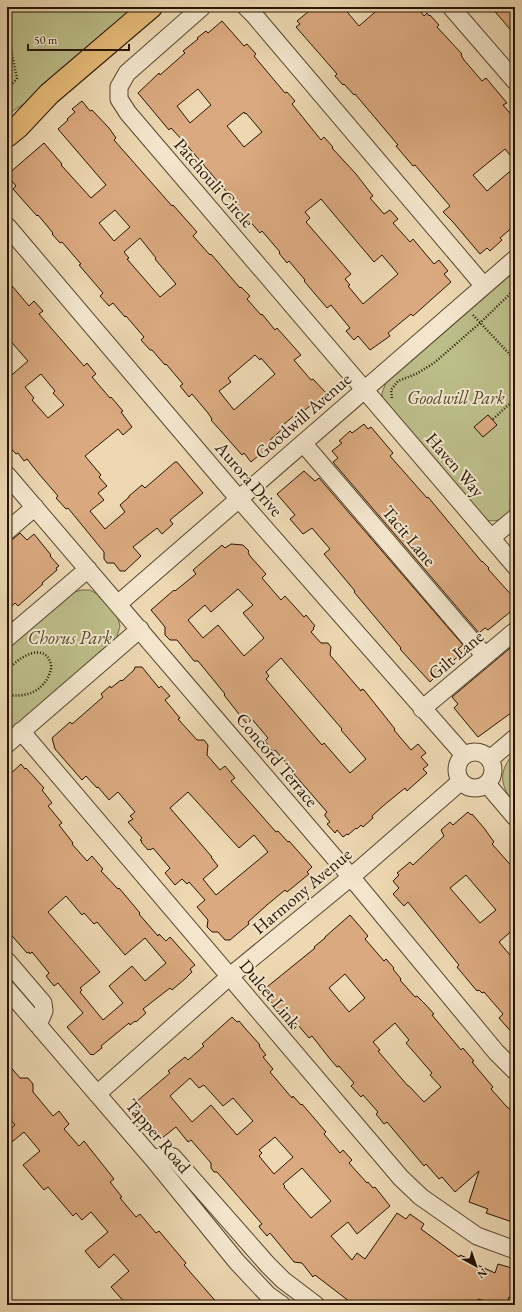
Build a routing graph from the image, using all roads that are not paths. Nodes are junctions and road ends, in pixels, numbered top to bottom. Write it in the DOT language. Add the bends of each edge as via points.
graph roads {
  1 [pos="151,7"];
  2 [pos="202,7"];
  3 [pos="246,7"];
  4 [pos="450,7"];
  5 [pos="515,81"];
  6 [pos="49,94"];
  7 [pos="7,119"];
  8 [pos="7,136"];
  9 [pos="7,226"];
  10 [pos="515,259"];
  11 [pos="484,286"];
  12 [pos="364,390"];
  13 [pos="303,443"];
  14 [pos="7,475"];
  15 [pos="238,498"];
  16 [pos="35,507"];
  17 [pos="512,511"];
  18 [pos="7,531"];
  19 [pos="491,538"];
  20 [pos="515,566"];
  21 [pos="88,569"];
  22 [pos="118,604"];
  23 [pos="140,630"];
  24 [pos="515,631"];
  25 [pos="7,638"];
  26 [pos="485,656"];
  27 [pos="422,709"];
  28 [pos="22,731"];
  29 [pos="515,738"];
  30 [pos="7,744"];
  31 [pos="464,755"];
  32 [pos="490,759"];
  33 [pos="460,782"];
  34 [pos="487,784"];
  35 [pos="515,817"];
  36 [pos="351,877"];
  37 [pos="7,962"];
  38 [pos="229,977"];
  39 [pos="7,989"];
  40 [pos="38,1025"];
  41 [pos="515,1071"];
  42 [pos="97,1094"];
  43 [pos="153,1159"];
  44 [pos="515,1250"];
  45 [pos="282,1305"];
  46 [pos="316,1305"];
  1 -- 6 [label="main road"];
  2 -- 12 [label="street, Patchouli Circle" via="127,73 119,87 119,100"];
  3 -- 11 [label="street"];
  4 -- 5 [label="street"];
  6 -- 7 [label="main road"];
  6 -- 8 [label="main road"];
  9 -- 15 [label="street, Aurora Drive"];
  10 -- 11 [label="street, Goodwill Avenue"];
  11 -- 12 [label="street, Goodwill Avenue"];
  12 -- 13 [label="street, Goodwill Avenue"];
  12 -- 19 [label="street, Haven Way"];
  13 -- 15 [label="street, Goodwill Avenue"];
  13 -- 26 [label="street, Tacit Lane"];
  14 -- 16 [label="street, Concord Terrace"];
  15 -- 22 [label="street, Goodwill Avenue"];
  15 -- 27 [label="street, Aurora Drive"];
  16 -- 18 [label="street"];
  16 -- 21 [label="street, Concord Terrace"];
  17 -- 19 [label="street"];
  19 -- 20 [label="street, Haven Way"];
  21 -- 22 [label="street, Concord Terrace"];
  21 -- 25 [label="street"];
  22 -- 23 [label="street, Concord Terrace"];
  23 -- 28 [label="street"];
  23 -- 36 [label="street, Concord Terrace"];
  24 -- 26 [label="street, Gilt Lane"];
  26 -- 27 [label="street, Gilt Lane"];
  27 -- 31 [label="street, Aurora Drive"];
  28 -- 30 [label="street"];
  28 -- 38 [label="street, Dulcet Link"];
  29 -- 32 [label="street"];
  31 -- 32 [label="street" via="478,752"];
  31 -- 33 [label="street" via="456,768"];
  32 -- 34 [label="street" via="493,772"];
  33 -- 34 [label="street" via="473,789"];
  33 -- 36 [label="street, Harmony Avenue"];
  34 -- 35 [label="street"];
  36 -- 38 [label="street, Harmony Avenue"];
  36 -- 41 [label="street, Concord Terrace" via="496,1052"];
  37 -- 40 [label="street" via="43,1003 44,1011"];
  38 -- 42 [label="street, Harmony Avenue"];
  38 -- 44 [label="street, Dulcet Link" via="401,1178 421,1197 477,1236"];
  39 -- 40 [label="street, Tapper Road"];
  40 -- 42 [label="street, Tapper Road"];
  42 -- 43 [label="street, Tapper Road"];
  43 -- 45 [label="street, Tapper Road" via="237,1262"];
  43 -- 46 [label="street" via="167,1155 174,1158 268,1265"];
}
